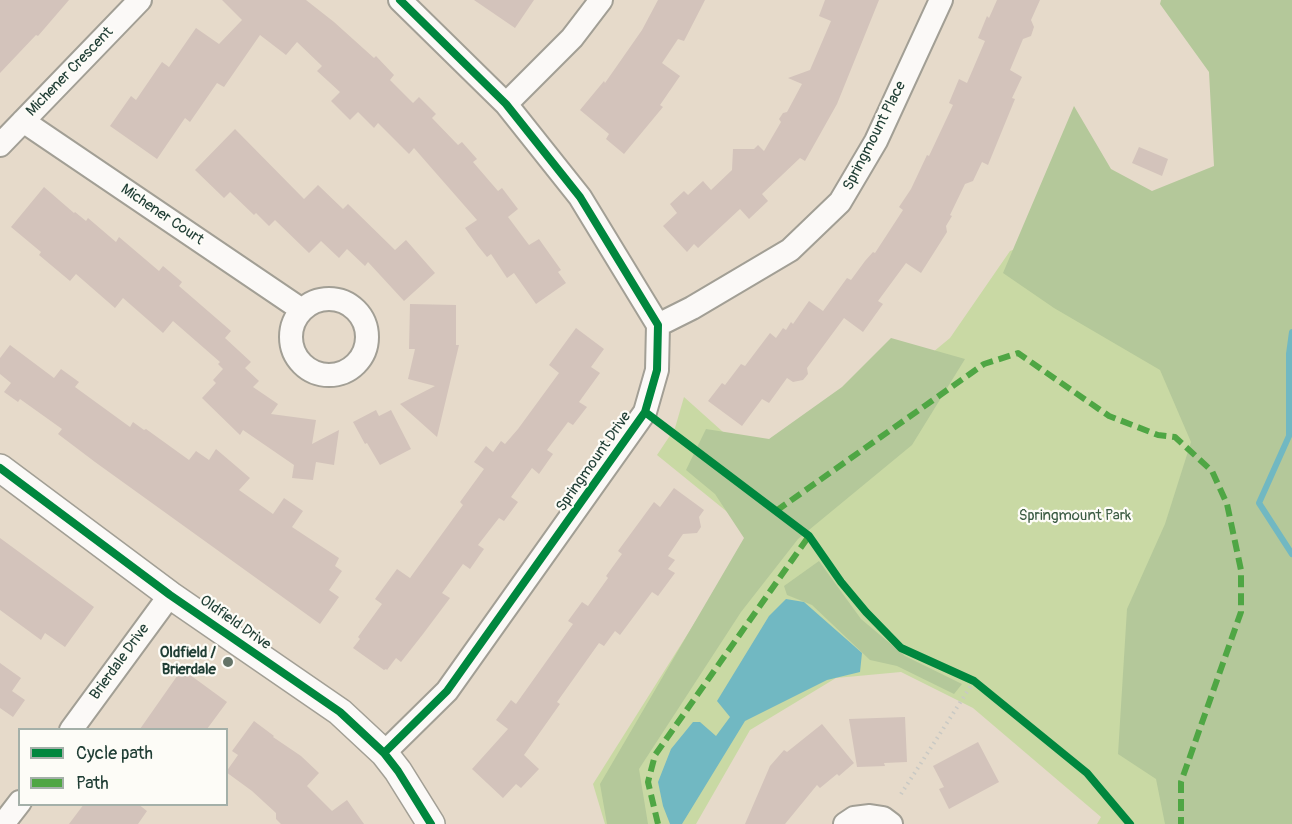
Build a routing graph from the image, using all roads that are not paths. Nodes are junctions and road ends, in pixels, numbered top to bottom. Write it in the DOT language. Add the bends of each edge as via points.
graph roads {
  1 [pos="140,0"];
  2 [pos="400,0"];
  3 [pos="601,0"];
  4 [pos="941,0"];
  5 [pos="506,104"];
  6 [pos="23,121"];
  7 [pos="0,145"];
  8 [pos="302,310"];
  9 [pos="658,325"];
  10 [pos="0,468"];
  11 [pos="170,595"];
  12 [pos="72,728"];
  13 [pos="384,753"];
  14 [pos="18,805"];
  15 [pos="3,824"];
  16 [pos="431,824"];
  17 [pos="845,824"];
  18 [pos="891,824"];
  1 -- 6 [label="street, Michener Crescent"];
  2 -- 5 [label="street"];
  3 -- 5 [label="street" via="572,38"];
  4 -- 9 [label="street, Springmount Place" via="876,141 840,202 790,250"];
  5 -- 9 [label="street" via="580,196"];
  6 -- 7 [label="street, Michener Crescent"];
  6 -- 8 [label="street, Michener Court"];
  9 -- 13 [label="street, Springmount Drive" via="657,370 645,412 447,691"];
  10 -- 11 [label="street, Oldfield Drive"];
  11 -- 12 [label="street, Brierdale Drive"];
  11 -- 13 [label="street, Oldfield Drive" via="339,712"];
  13 -- 16 [label="street, Oldfield Drive"];
  14 -- 15 [label="street"];
  17 -- 18 [label="street" via="870,816"];
}
